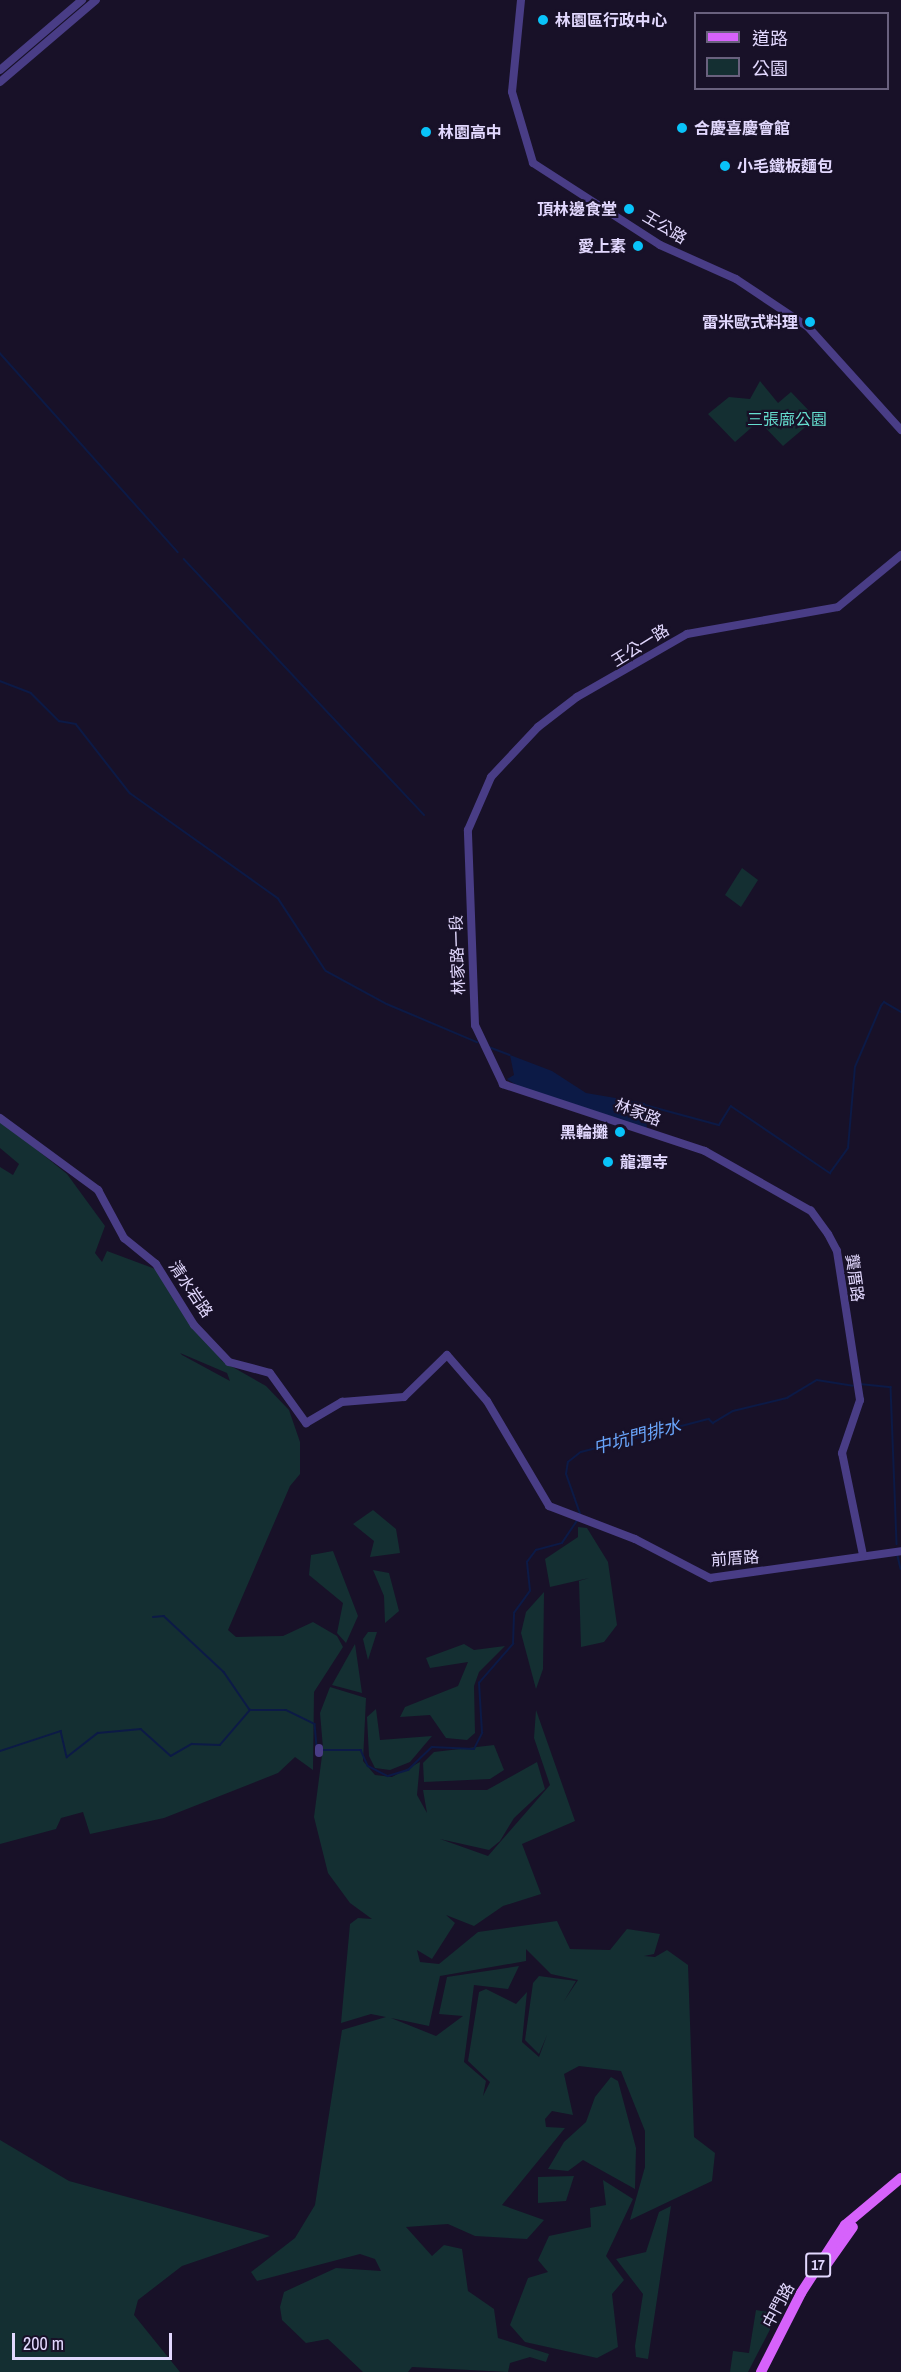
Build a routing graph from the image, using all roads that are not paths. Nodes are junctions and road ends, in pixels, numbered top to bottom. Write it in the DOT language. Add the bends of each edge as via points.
graph roads {
  1 [pos="82,0"];
  2 [pos="96,0"];
  3 [pos="521,0"];
  4 [pos="0,70"];
  5 [pos="0,82"];
  6 [pos="901,430"];
  7 [pos="901,555"];
  8 [pos="470,818"];
  9 [pos="503,1084"];
  10 [pos="0,1118"];
  11 [pos="758,1179"];
  12 [pos="447,1355"];
  13 [pos="901,1551"];
  14 [pos="863,1555"];
  15 [pos="901,2178"];
  16 [pos="901,2187"];
  17 [pos="761,2372"];
  18 [pos="769,2372"];
  1 -- 4 [label="street"];
  2 -- 5 [label="street"];
  3 -- 6 [label="street, 王公路" via="512,92 533,163 660,245 736,279 808,327"];
  7 -- 8 [label="street, 王公一路" via="838,608 687,634 587,692 519,745 491,777"];
  8 -- 9 [label="street, 林家路一段" via="474,1025"];
  9 -- 11 [label="street, 林家路" via="705,1151"];
  10 -- 12 [label="street, 清水岩路" via="98,1190 124,1238 156,1264 195,1325 229,1362 270,1373 306,1423 342,1402 404,1397"];
  11 -- 14 [label="street, 龔厝路" via="811,1211 837,1251 859,1406 842,1453"];
  12 -- 14 [label="street, 前厝路" via="487,1401 542,1498 578,1516 710,1578"];
  13 -- 14 [label="street, 前厝路"];
  15 -- 17 [label="main road, 中門路 / 17" via="832,2243"];
  16 -- 18 [label="main road, 中門路 / 17" via="853,2226 821,2273"];
}
